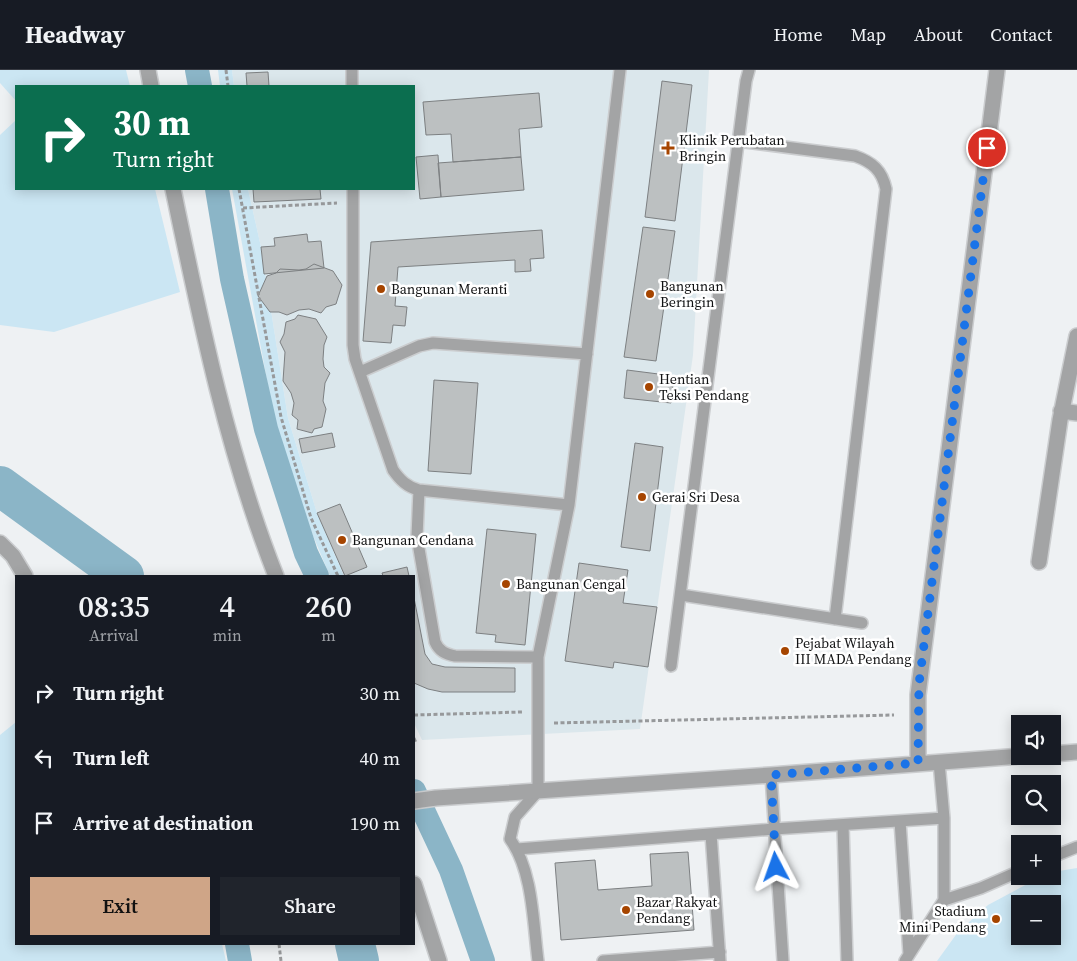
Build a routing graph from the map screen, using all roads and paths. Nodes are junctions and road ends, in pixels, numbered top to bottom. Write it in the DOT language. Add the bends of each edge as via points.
graph roads {
  1 [pos="148,70"];
  2 [pos="226,70"];
  3 [pos="352,70"];
  4 [pos="620,70"];
  5 [pos="749,70"];
  6 [pos="997,70"];
  7 [pos="151,85"];
  8 [pos="228,85"];
  9 [pos="352,85"];
  10 [pos="738,141"];
  11 [pos="173,190"];
  12 [pos="239,190"];
  13 [pos="353,190"];
  14 [pos="353,202"];
  15 [pos="243,208"];
  16 [pos="1077,336"];
  17 [pos="587,354"];
  18 [pos="360,372"];
  19 [pos="1061,411"];
  20 [pos="1077,413"];
  21 [pos="419,490"];
  22 [pos="569,505"];
  23 [pos="0,543"];
  24 [pos="1039,562"];
  25 [pos="24,575"];
  26 [pos="276,575"];
  27 [pos="338,575"];
  28 [pos="681,594"];
  29 [pos="835,619"];
  30 [pos="862,623"];
  31 [pos="538,658"];
  32 [pos="671,666"];
  33 [pos="415,715"];
  34 [pos="894,715"];
  35 [pos="538,718"];
  36 [pos="1077,752"];
  37 [pos="1061,753"];
  38 [pos="1011,757"];
  39 [pos="939,762"];
  40 [pos="918,763"];
  41 [pos="771,775"];
  42 [pos="538,791"];
  43 [pos="415,801"];
  44 [pos="944,818"];
  45 [pos="900,821"];
  46 [pos="843,825"];
  47 [pos="774,829"];
  48 [pos="710,834"];
  49 [pos="1077,847"];
  50 [pos="517,849"];
  51 [pos="1061,853"];
  52 [pos="1011,875"];
  53 [pos="415,887"];
  54 [pos="944,900"];
  55 [pos="279,945"];
  56 [pos="720,956"];
  57 [pos="907,958"];
  58 [pos="281,961"];
  59 [pos="439,961"];
  60 [pos="538,961"];
  61 [pos="603,961"];
  62 [pos="783,961"];
  63 [pos="847,961"];
  1 -- 7 [label="street"];
  2 -- 8 [label="path"];
  3 -- 9 [label="lane"];
  4 -- 17 [label="lane"];
  5 -- 10 [label="lane"];
  6 -- 40 [label="street" via="920,672"];
  10 -- 28 [label="lane"];
  10 -- 29 [label="lane" via="855,156 877,168 884,178 886,189"];
  11 -- 26 [label="street" via="224,414"];
  12 -- 15 [label="path"];
  13 -- 14 [label="lane"];
  14 -- 15 [label="path"];
  14 -- 18 [label="lane" via="353,345"];
  15 -- 27 [label="path" via="281,417 312,518"];
  16 -- 19 [label="street"];
  17 -- 18 [label="lane" via="433,343"];
  17 -- 22 [label="lane"];
  18 -- 21 [label="lane" via="393,470 405,484"];
  19 -- 20 [label="street"];
  19 -- 24 [label="street"];
  21 -- 22 [label="lane"];
  21 -- 31 [label="lane" via="417,537 438,648 454,656"];
  22 -- 31 [label="lane"];
  23 -- 25 [label="street"];
  28 -- 29 [label="lane"];
  28 -- 32 [label="lane"];
  29 -- 30 [label="lane"];
  31 -- 35 [label="lane"];
  33 -- 35 [label="path"];
  34 -- 35 [label="path"];
  35 -- 42 [label="lane"];
  36 -- 37 [label="street"];
  38 -- 39 [label="street"];
  39 -- 40 [label="street"];
  39 -- 44 [label="lane"];
  40 -- 41 [label="street"];
  41 -- 42 [label="street"];
  41 -- 47 [label="lane"];
  42 -- 43 [label="street"];
  42 -- 50 [label="lane" via="515,817 510,839"];
  44 -- 45 [label="lane"];
  44 -- 54 [label="lane"];
  45 -- 46 [label="lane"];
  45 -- 57 [label="lane"];
  46 -- 47 [label="lane"];
  46 -- 63 [label="lane"];
  47 -- 48 [label="lane"];
  47 -- 62 [label="lane"];
  48 -- 50 [label="lane"];
  48 -- 56 [label="lane"];
  49 -- 51 [label="lane"];
  50 -- 60 [label="lane" via="528,882"];
  52 -- 54 [label="lane"];
  53 -- 59 [label="street"];
  54 -- 57 [label="lane"];
  55 -- 58 [label="path"];
  56 -- 61 [label="lane"];
}
